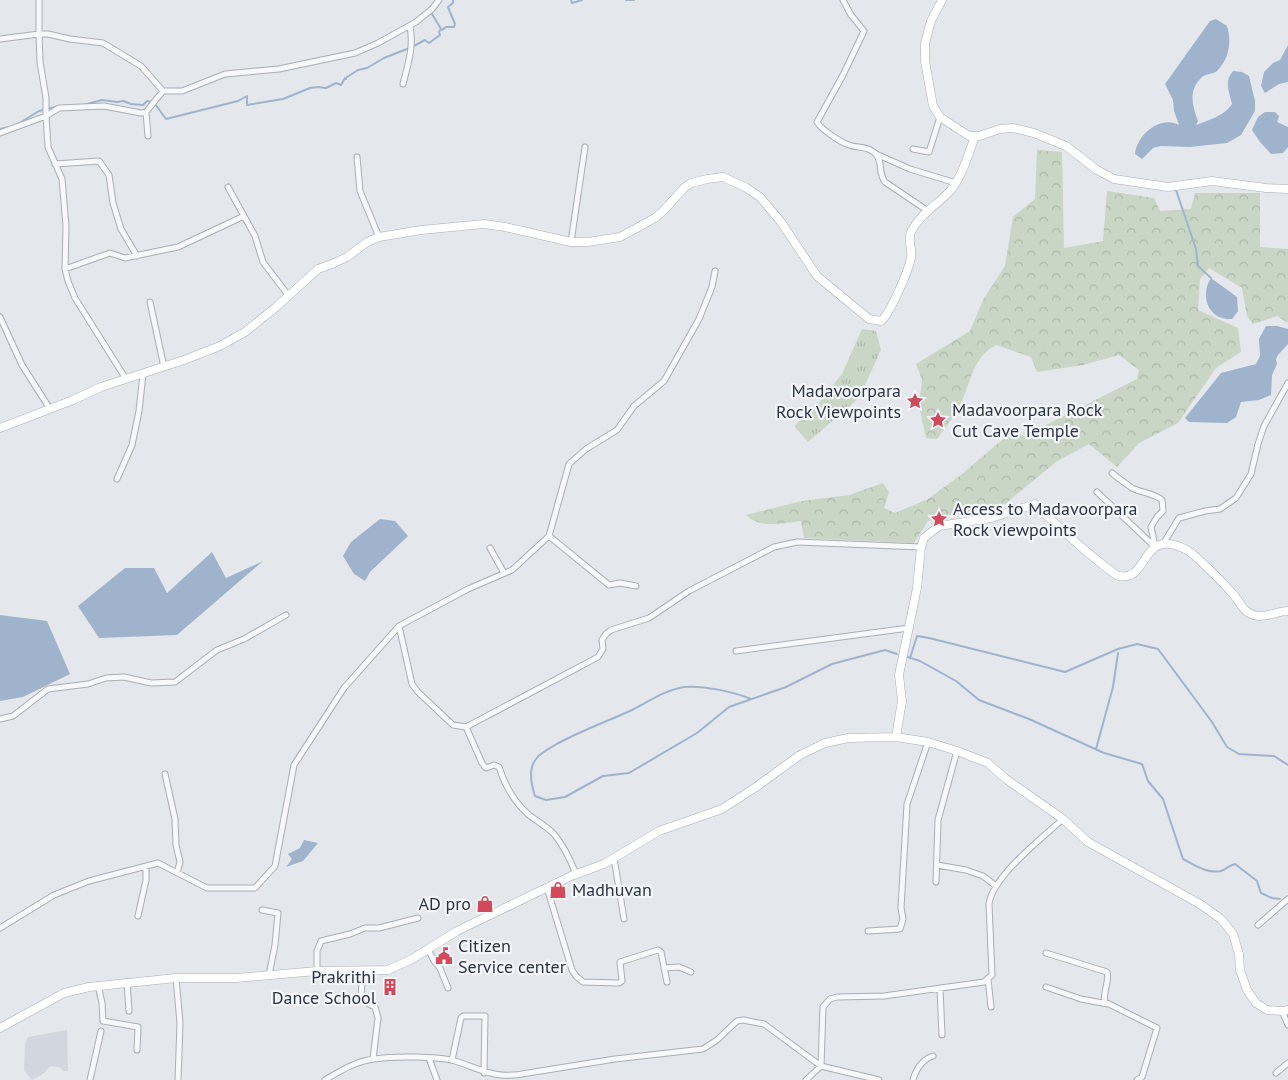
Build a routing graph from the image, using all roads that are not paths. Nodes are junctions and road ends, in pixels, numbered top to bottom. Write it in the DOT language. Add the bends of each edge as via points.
graph roads {
  1 [pos="39,0"];
  2 [pos="438,0"];
  3 [pos="843,0"];
  4 [pos="942,0"];
  5 [pos="410,26"];
  6 [pos="39,34"];
  7 [pos="0,39"];
  8 [pos="403,84"];
  9 [pos="164,91"];
  10 [pos="146,112"];
  11 [pos="46,116"];
  12 [pos="940,117"];
  13 [pos="0,133"];
  14 [pos="148,136"];
  15 [pos="975,137"];
  16 [pos="586,147"];
  17 [pos="913,149"];
  18 [pos="876,154"];
  19 [pos="358,157"];
  20 [pos="55,164"];
  21 [pos="956,183"];
  22 [pos="228,187"];
  23 [pos="1288,189"];
  24 [pos="928,211"];
  25 [pos="244,216"];
  26 [pos="379,237"];
  27 [pos="571,242"];
  28 [pos="137,256"];
  29 [pos="65,269"];
  30 [pos="715,271"];
  31 [pos="288,295"];
  32 [pos="150,302"];
  33 [pos="0,317"];
  34 [pos="164,367"];
  35 [pos="143,374"];
  36 [pos="126,379"];
  37 [pos="1288,383"];
  38 [pos="50,409"];
  39 [pos="0,428"];
  40 [pos="1112,473"];
  41 [pos="117,479"];
  42 [pos="1097,492"];
  43 [pos="549,536"];
  44 [pos="1159,545"];
  45 [pos="921,547"];
  46 [pos="490,548"];
  47 [pos="504,573"];
  48 [pos="636,586"];
  49 [pos="1288,611"];
  50 [pos="286,615"];
  51 [pos="399,626"];
  52 [pos="909,628"];
  53 [pos="736,651"];
  54 [pos="0,718"];
  55 [pos="466,726"];
  56 [pos="896,737"];
  57 [pos="928,742"];
  58 [pos="958,751"];
  59 [pos="165,774"];
  60 [pos="1063,819"];
  61 [pos="614,858"];
  62 [pos="937,865"];
  63 [pos="146,866"];
  64 [pos="177,873"];
  65 [pos="576,874"];
  66 [pos="936,882"];
  67 [pos="996,886"];
  68 [pos="547,888"];
  69 [pos="1288,899"];
  70 [pos="262,910"];
  71 [pos="138,916"];
  72 [pos="418,918"];
  73 [pos="624,919"];
  74 [pos="1258,925"];
  75 [pos="0,928"];
  76 [pos="868,931"];
  77 [pos="428,949"];
  78 [pos="1046,953"];
  79 [pos="664,968"];
  80 [pos="363,970"];
  81 [pos="316,971"];
  82 [pos="691,972"];
  83 [pos="269,975"];
  84 [pos="176,978"];
  85 [pos="988,979"];
  86 [pos="127,982"];
  87 [pos="667,982"];
  88 [pos="98,985"];
  89 [pos="1046,987"];
  90 [pos="448,988"];
  91 [pos="940,988"];
  92 [pos="1108,1004"];
  93 [pos="991,1007"];
  94 [pos="1285,1010"];
  95 [pos="129,1011"];
  96 [pos="1288,1025"];
  97 [pos="0,1028"];
  98 [pos="101,1031"];
  99 [pos="942,1035"];
  100 [pos="138,1050"];
  101 [pos="933,1056"];
  102 [pos="429,1058"];
  103 [pos="373,1059"];
  104 [pos="452,1060"];
  105 [pos="1288,1063"];
  106 [pos="821,1066"];
  107 [pos="535,1072"];
  108 [pos="484,1073"];
  109 [pos="1276,1073"];
  110 [pos="500,1078"];
  111 [pos="90,1080"];
  112 [pos="178,1080"];
  113 [pos="325,1080"];
  114 [pos="436,1080"];
  115 [pos="533,1080"];
  116 [pos="806,1080"];
  117 [pos="879,1080"];
  118 [pos="913,1080"];
  119 [pos="1137,1080"];
  1 -- 6 [label="street"];
  2 -- 5 [label="street" via="432,9"];
  3 -- 18 [label="street" via="864,31 817,122 820,128 848,145"];
  4 -- 12 [label="main road" via="930,21 925,42 934,106"];
  5 -- 8 [label="street" via="412,52"];
  5 -- 9 [label="street" via="356,53 279,69 225,74 182,91"];
  6 -- 7 [label="street"];
  6 -- 9 [label="street" via="103,43 141,66"];
  6 -- 11 [label="street"];
  9 -- 10 [label="street"];
  10 -- 11 [label="street" via="104,106 59,108"];
  10 -- 14 [label="street"];
  11 -- 13 [label="street"];
  11 -- 20 [label="street" via="48,147"];
  12 -- 15 [label="main road"];
  12 -- 17 [label="street" via="929,152"];
  15 -- 21 [label="main road"];
  15 -- 23 [label="main road" via="1013,128 1034,133 1066,146 1114,179 1168,187 1212,181"];
  16 -- 27 [label="street"];
  18 -- 21 [label="street" via="910,169"];
  18 -- 24 [label="street" via="885,182"];
  19 -- 26 [label="street" via="360,191"];
  20 -- 28 [label="street" via="98,161 109,175 122,229"];
  20 -- 29 [label="street" via="62,179 64,196"];
  21 -- 24 [label="main road"];
  22 -- 25 [label="street"];
  24 -- 27 [label="main road" via="910,234 911,259 881,321 869,319 818,276 760,196 723,177 691,183 655,218 625,235"];
  25 -- 28 [label="street" via="178,247"];
  25 -- 31 [label="street" via="256,236 263,262"];
  26 -- 27 [label="main road" via="484,224"];
  26 -- 31 [label="main road" via="318,269"];
  28 -- 29 [label="street" via="125,258 110,253"];
  29 -- 36 [label="street" via="75,298"];
  30 -- 43 [label="street" via="699,319 664,381 634,406 617,430 569,464"];
  31 -- 34 [label="main road" via="245,332"];
  32 -- 34 [label="street"];
  33 -- 38 [label="street" via="22,365"];
  34 -- 35 [label="main road"];
  35 -- 36 [label="main road"];
  35 -- 41 [label="street" via="132,444"];
  36 -- 38 [label="main road"];
  37 -- 44 [label="street" via="1264,426 1251,474 1236,498 1220,509 1179,518"];
  38 -- 39 [label="main road"];
  40 -- 44 [label="street" via="1132,488 1162,500 1163,511 1151,528"];
  42 -- 44 [label="street"];
  43 -- 47 [label="street" via="512,570"];
  43 -- 48 [label="street" via="609,585"];
  44 -- 45 [label="main road" via="1136,573 1117,576 1078,546 1035,504 991,518 939,526 924,538"];
  44 -- 49 [label="main road" via="1188,550 1248,613 1261,616"];
  45 -- 52 [label="main road"];
  45 -- 55 [label="street" via="797,542 774,547 689,591 649,618 612,630 602,640 603,648 598,657"];
  46 -- 47 [label="street"];
  47 -- 51 [label="street"];
  50 -- 54 [label="street" via="217,650 174,682 151,683 124,676 48,689 13,716"];
  51 -- 55 [label="street" via="412,684 453,726"];
  51 -- 64 [label="street" via="344,688 294,765 275,866 255,888 207,888"];
  52 -- 53 [label="street"];
  52 -- 56 [label="main road" via="899,675 902,701"];
  55 -- 65 [label="street" via="482,763 486,768 499,766 517,803 553,833 567,852"];
  56 -- 57 [label="main road"];
  56 -- 61 [label="main road" via="848,738 825,744 794,759 722,809 659,831"];
  57 -- 58 [label="main road"];
  57 -- 76 [label="street" via="907,804 900,929"];
  58 -- 60 [label="main road" via="988,763"];
  58 -- 62 [label="street" via="938,820"];
  59 -- 64 [label="street" via="180,862"];
  60 -- 67 [label="street" via="1025,853"];
  60 -- 94 [label="main road" via="1088,842 1221,919 1232,934 1240,970 1256,1003 1267,1010"];
  61 -- 65 [label="main road"];
  61 -- 73 [label="street"];
  62 -- 66 [label="street"];
  62 -- 67 [label="street" via="983,876"];
  63 -- 64 [label="street" via="158,863"];
  63 -- 71 [label="street"];
  63 -- 75 [label="street" via="54,895"];
  65 -- 68 [label="main road"];
  67 -- 85 [label="street" via="989,904 992,975"];
  68 -- 77 [label="main road" via="457,931"];
  68 -- 79 [label="street" via="572,970 583,982 620,984 620,962 656,950 660,951"];
  69 -- 74 [label="street"];
  70 -- 83 [label="street" via="278,913"];
  72 -- 81 [label="street" via="321,941"];
  77 -- 80 [label="main road" via="388,970"];
  77 -- 90 [label="street"];
  78 -- 92 [label="street" via="1107,972 1104,997"];
  79 -- 82 [label="street" via="679,967"];
  79 -- 87 [label="street"];
  80 -- 81 [label="main road"];
  80 -- 103 [label="street" via="361,996 375,1007 378,1018"];
  81 -- 83 [label="main road"];
  83 -- 84 [label="main road"];
  84 -- 86 [label="main road"];
  84 -- 112 [label="street" via="180,1023"];
  85 -- 91 [label="street"];
  85 -- 93 [label="street"];
  86 -- 88 [label="main road"];
  86 -- 95 [label="street"];
  88 -- 97 [label="main road" via="64,993"];
  88 -- 100 [label="street" via="103,1021 138,1027"];
  89 -- 92 [label="street"];
  91 -- 99 [label="street"];
  91 -- 106 [label="street" via="830,999 823,1007"];
  92 -- 119 [label="street" via="1157,1028 1142,1077"];
  94 -- 96 [label="street"];
  98 -- 111 [label="street"];
  101 -- 118 [label="street" via="916,1069"];
  102 -- 103 [label="street"];
  102 -- 104 [label="street"];
  102 -- 114 [label="street"];
  103 -- 113 [label="street" via="344,1068"];
  104 -- 108 [label="street"];
  104 -- 108 [label="street" via="461,1018 486,1016"];
  105 -- 109 [label="street"];
  106 -- 107 [label="street" via="764,1024 743,1020 703,1049"];
  106 -- 116 [label="street"];
  106 -- 117 [label="street"];
  107 -- 110 [label="street" via="515,1078"];
  107 -- 115 [label="street"];
  108 -- 110 [label="street"];
}
